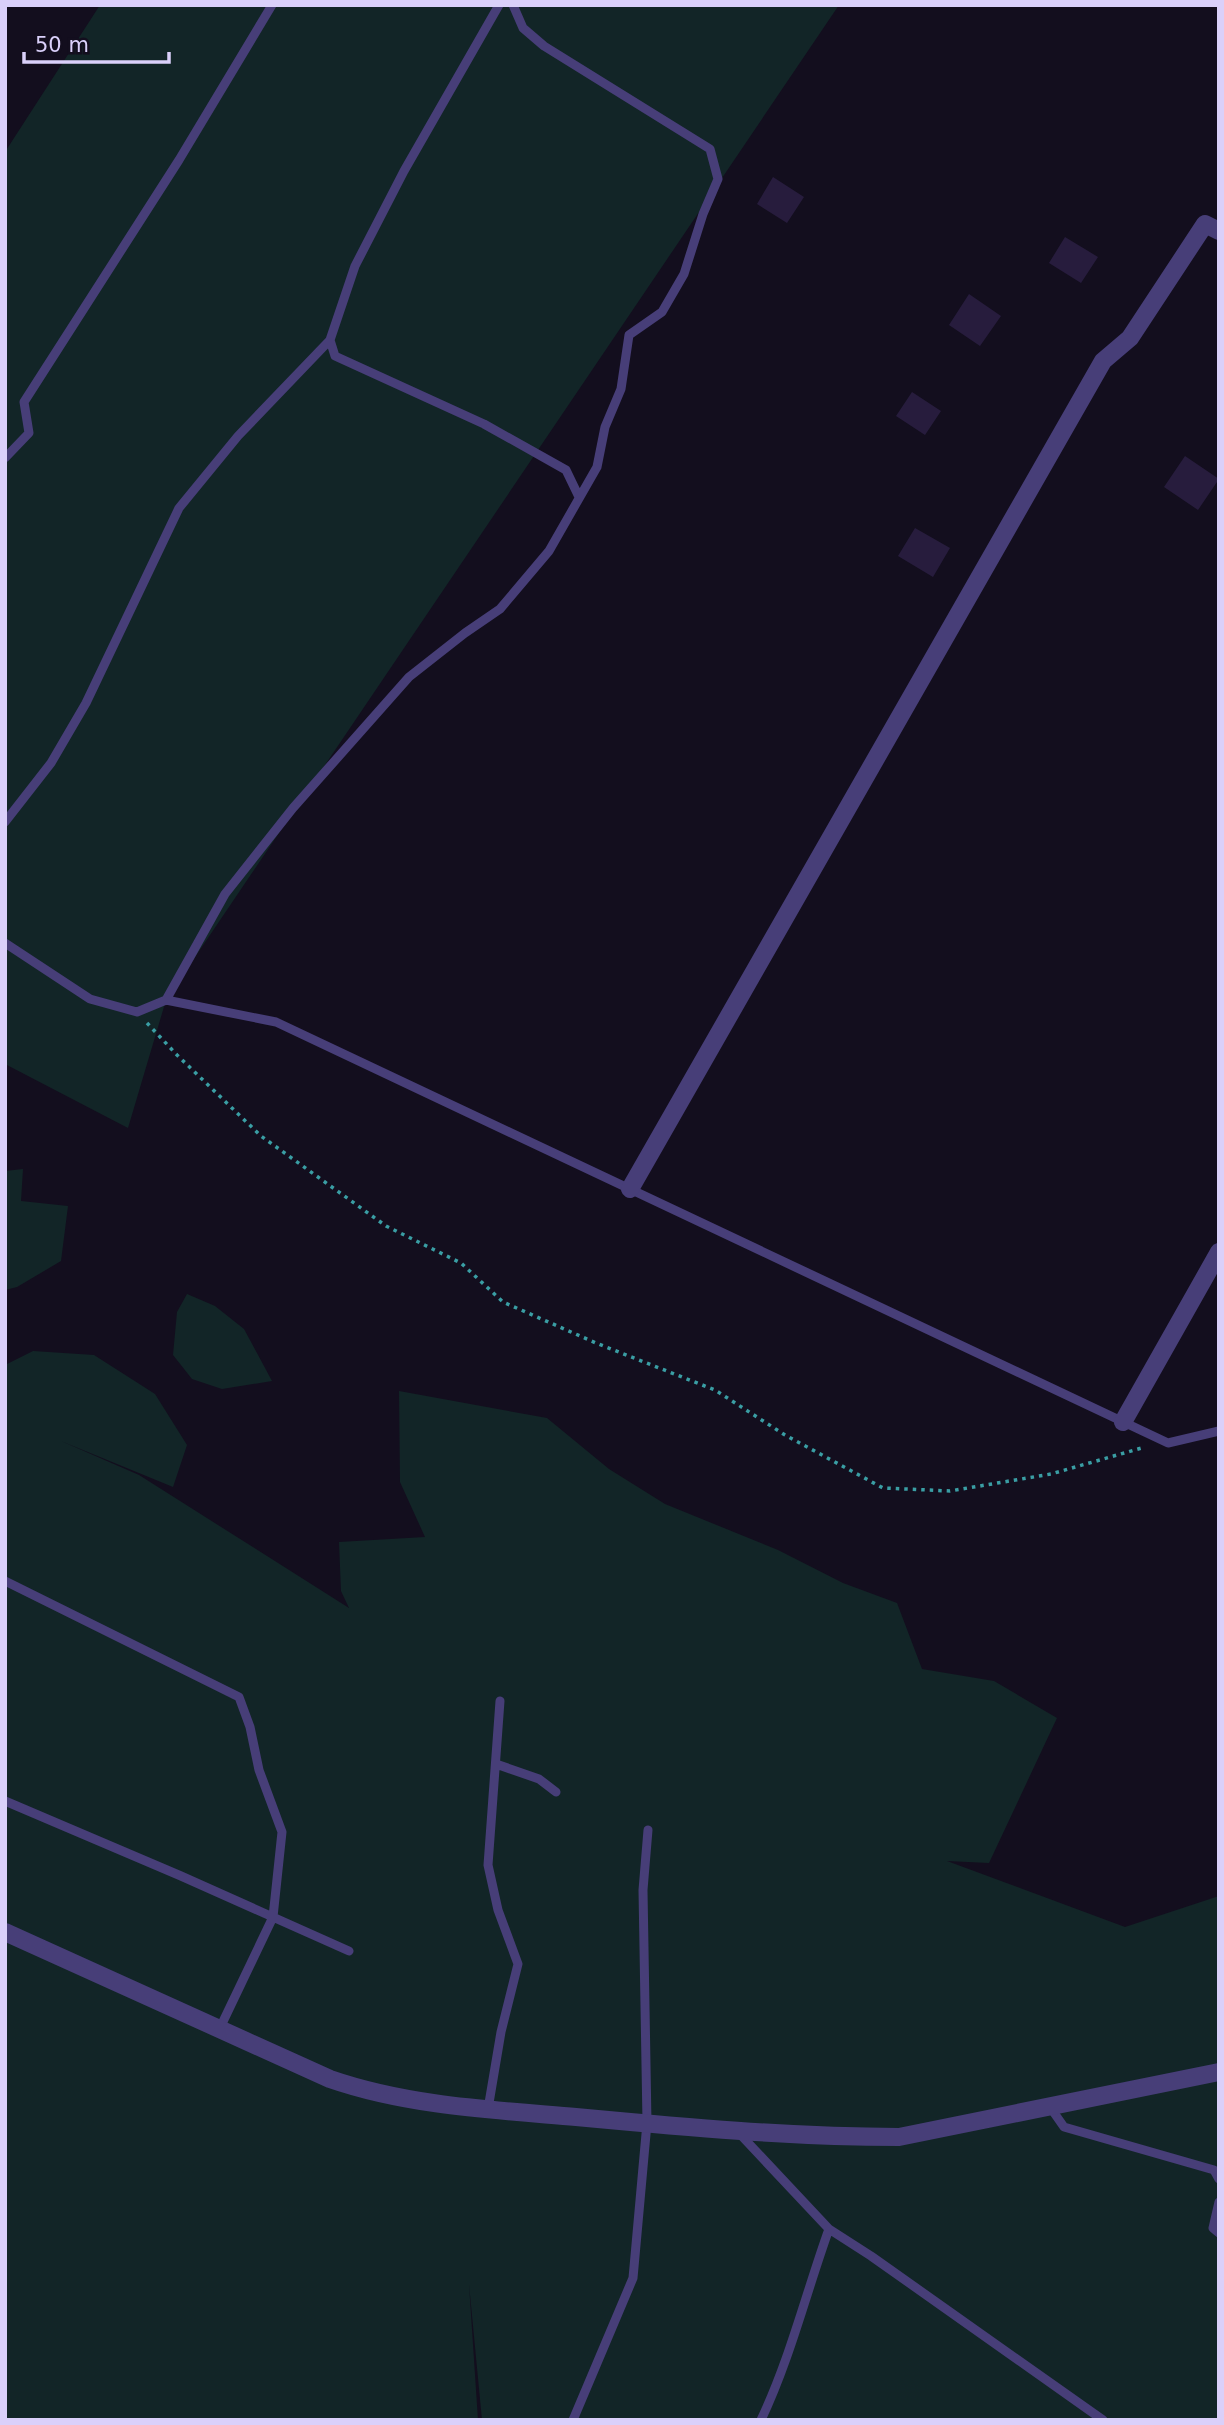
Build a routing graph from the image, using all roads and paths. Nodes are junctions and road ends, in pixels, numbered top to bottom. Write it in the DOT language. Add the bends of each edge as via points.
graph roads {
  1 [pos="272,5"];
  2 [pos="499,5"];
  3 [pos="513,5"];
  4 [pos="1219,231"];
  5 [pos="330,340"];
  6 [pos="5,458"];
  7 [pos="579,497"];
  8 [pos="5,822"];
  9 [pos="5,943"];
  10 [pos="166,1000"];
  11 [pos="137,1012"];
  12 [pos="630,1189"];
  13 [pos="1219,1252"];
  14 [pos="1123,1422"];
  15 [pos="1219,1431"];
  16 [pos="1168,1443"];
  17 [pos="5,1581"];
  18 [pos="500,1701"];
  19 [pos="496,1764"];
  20 [pos="556,1792"];
  21 [pos="5,1801"];
  22 [pos="648,1830"];
  23 [pos="273,1917"];
  24 [pos="5,1932"];
  25 [pos="349,1951"];
  26 [pos="219,2029"];
  27 [pos="1219,2072"];
  28 [pos="1050,2107"];
  29 [pos="488,2109"];
  30 [pos="647,2123"];
  31 [pos="736,2129"];
  32 [pos="1219,2179"];
  33 [pos="1219,2202"];
  34 [pos="829,2230"];
  35 [pos="1219,2233"];
  36 [pos="573,2420"];
  37 [pos="761,2420"];
  38 [pos="1103,2420"];
  1 -- 6 [label="lane" via="24,402 29,433"];
  2 -- 5 [label="lane" via="355,266"];
  3 -- 7 [label="lane" via="523,28 544,46 710,149 718,179 684,274 662,312 629,335 621,389 605,427 597,467"];
  4 -- 12 [label="street" via="1205,224 1130,338 1103,361"];
  5 -- 7 [label="lane" via="335,356 484,424 566,470"];
  5 -- 8 [label="lane" via="238,436 179,508 86,703 51,763"];
  7 -- 10 [label="lane" via="549,551 500,609 410,677 293,808 225,894"];
  9 -- 11 [label="lane" via="90,999"];
  10 -- 11 [label="lane"];
  10 -- 12 [label="lane" via="276,1022"];
  11 -- 16 [label="path" via="261,1136 386,1226 461,1263 503,1302 715,1390 785,1435 883,1488 950,1491 1051,1474"];
  12 -- 14 [label="lane"];
  13 -- 14 [label="street"];
  14 -- 16 [label="lane"];
  15 -- 16 [label="lane"];
  17 -- 23 [label="lane" via="239,1697 282,1832"];
  18 -- 19 [label="lane"];
  19 -- 20 [label="lane" via="539,1779"];
  19 -- 29 [label="lane" via="488,1865 518,1964 500,2032"];
  21 -- 23 [label="lane"];
  22 -- 30 [label="lane" via="643,1890"];
  23 -- 25 [label="lane"];
  23 -- 26 [label="lane"];
  24 -- 26 [label="street"];
  26 -- 29 [label="street" via="355,2088"];
  27 -- 28 [label="street"];
  28 -- 31 [label="street" via="899,2137"];
  28 -- 32 [label="lane" via="1065,2127 1214,2171"];
  29 -- 30 [label="street"];
  30 -- 31 [label="street"];
  30 -- 36 [label="lane" via="633,2278"];
  31 -- 34 [label="lane"];
  33 -- 35 [label="lane" via="1213,2228"];
  34 -- 37 [label="lane" via="779,2382"];
  34 -- 38 [label="lane"];
}
